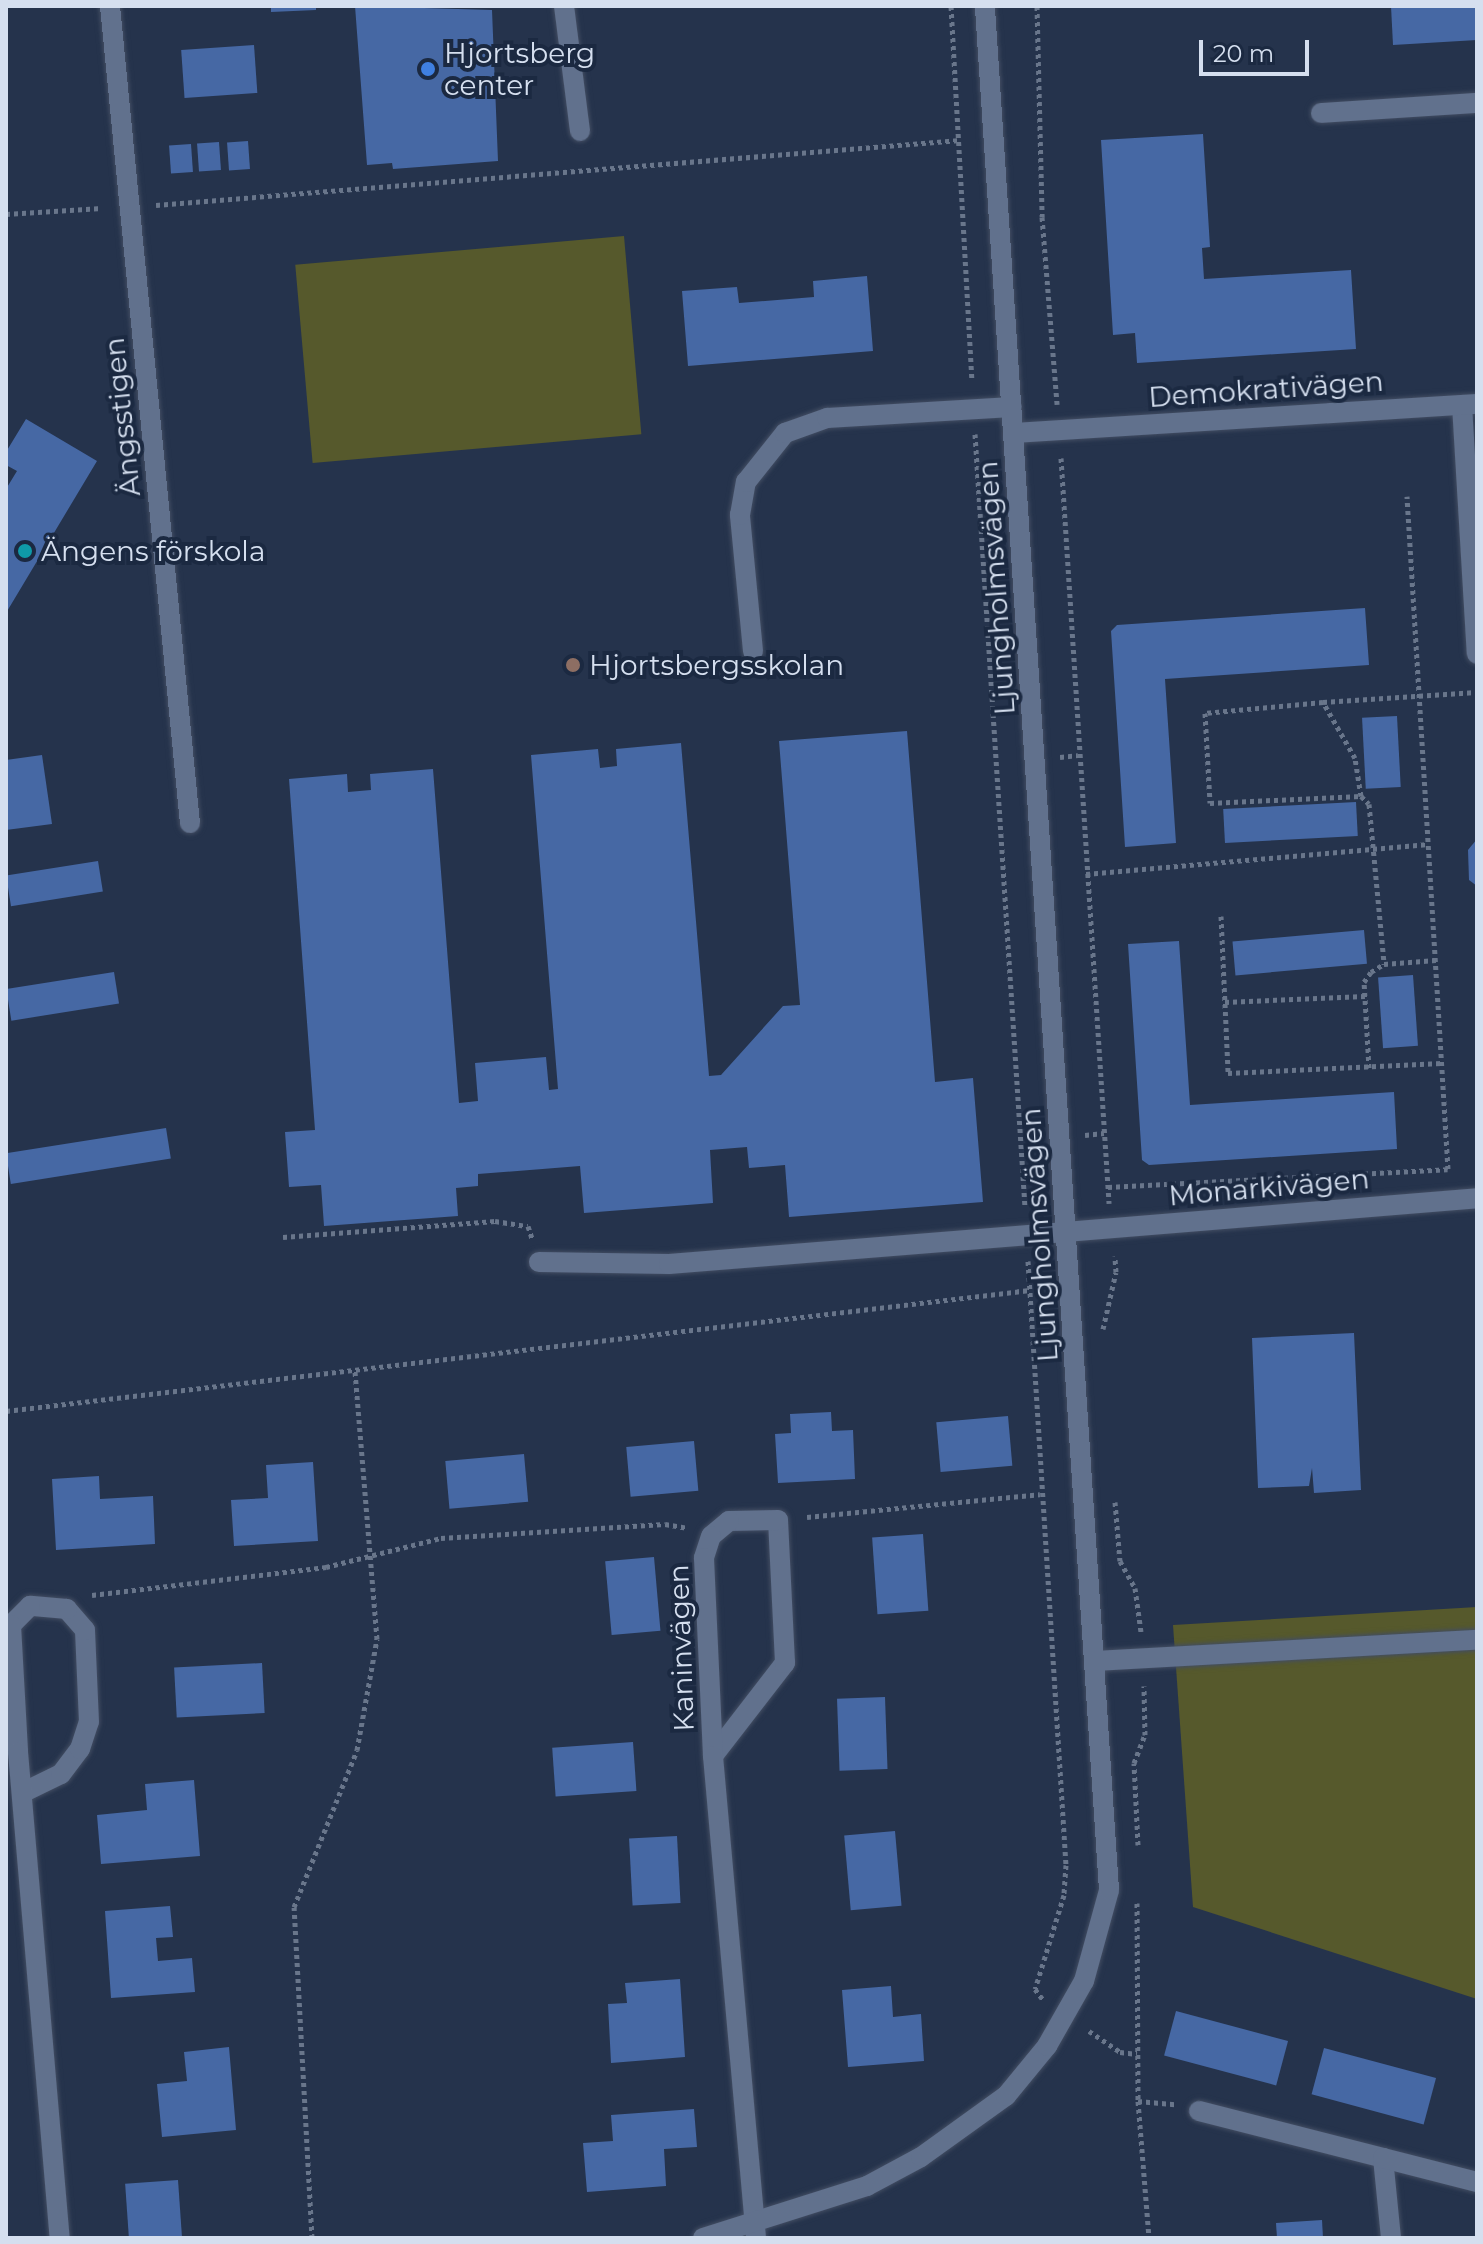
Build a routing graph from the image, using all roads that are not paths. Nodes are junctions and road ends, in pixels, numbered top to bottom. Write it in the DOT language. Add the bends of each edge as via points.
graph roads {
  1 [pos="110,6"];
  2 [pos="564,6"];
  3 [pos="985,6"];
  4 [pos="1477,103"];
  5 [pos="1321,113"];
  6 [pos="580,131"];
  7 [pos="1469,404"];
  8 [pos="1012,407"];
  9 [pos="1014,433"];
  10 [pos="753,651"];
  11 [pos="1477,654"];
  12 [pos="190,823"];
  13 [pos="1477,1198"];
  14 [pos="1066,1232"];
  15 [pos="539,1262"];
  16 [pos="1477,1640"];
  17 [pos="1096,1661"];
  18 [pos="713,1756"];
  19 [pos="24,1792"];
  20 [pos="1199,2111"];
  21 [pos="1383,2158"];
  22 [pos="1477,2182"];
  23 [pos="756,2232"];
  24 [pos="60,2238"];
  25 [pos="703,2238"];
  26 [pos="1391,2238"];
  1 -- 12 [label="street, Ängsstigen"];
  2 -- 6 [label="street"];
  3 -- 8 [label="street, Ljungholmsvägen"];
  4 -- 5 [label="street"];
  7 -- 9 [label="street, Demokrativägen"];
  7 -- 11 [label="street"];
  8 -- 9 [label="street, Ljungholmsvägen"];
  8 -- 10 [label="street" via="827,418 785,433 746,482 740,515"];
  9 -- 14 [label="street, Ljungholmsvägen"];
  13 -- 14 [label="street, Monarkivägen"];
  14 -- 15 [label="street, Monarkivägen" via="669,1264"];
  14 -- 17 [label="street, Ljungholmsvägen"];
  16 -- 17 [label="street"];
  17 -- 23 [label="street, Ljungholmsvägen" via="1109,1890 1084,1981 1066,2016 1006,2096 968,2126 867,2186"];
  18 -- 18 [label="street, Kaninvägen" via="785,1663 778,1520 729,1521 711,1536 704,1558"];
  18 -- 23 [label="street, Kaninvägen"];
  19 -- 19 [label="street" via="11,1625 30,1606 67,1609 85,1630 89,1722 80,1749 61,1774"];
  19 -- 24 [label="street"];
  20 -- 21 [label="street"];
  21 -- 22 [label="street"];
  21 -- 26 [label="street"];
  23 -- 25 [label="street, Ljungholmsvägen"];
}
